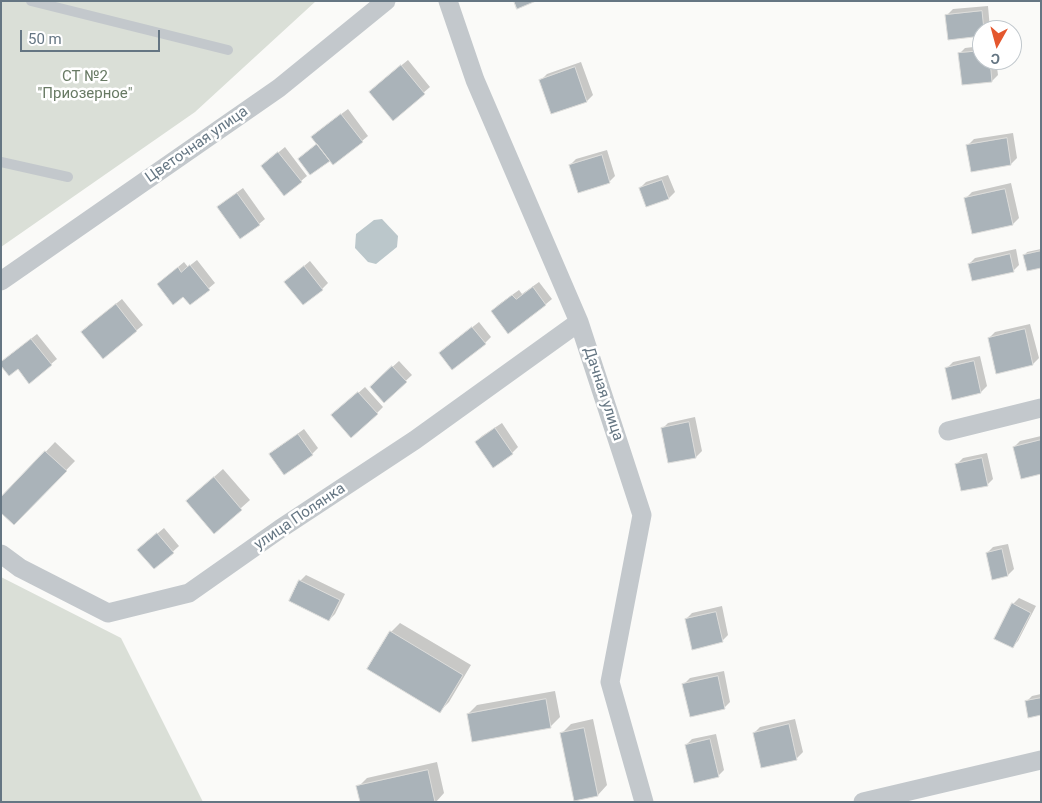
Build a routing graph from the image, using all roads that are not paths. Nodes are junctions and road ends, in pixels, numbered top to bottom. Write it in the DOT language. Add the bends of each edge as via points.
graph roads {
  1 [pos="31,1"];
  2 [pos="386,1"];
  3 [pos="448,1"];
  4 [pos="228,50"];
  5 [pos="1,162"];
  6 [pos="68,177"];
  7 [pos="1,281"];
  8 [pos="579,322"];
  9 [pos="1041,408"];
  10 [pos="948,431"];
  11 [pos="1,554"];
  12 [pos="1041,760"];
  13 [pos="644,802"];
  14 [pos="863,802"];
  1 -- 4 [label="lane"];
  2 -- 7 [label="street, Цветочная улица" via="279,88"];
  3 -- 8 [label="street, Дачная улица" via="475,80"];
  5 -- 6 [label="lane"];
  8 -- 11 [label="street, улица Полянка" via="415,440 188,593 108,613 20,568"];
  8 -- 13 [label="street, Дачная улица" via="642,515 610,682"];
  9 -- 10 [label="street"];
  12 -- 14 [label="street"];
}
